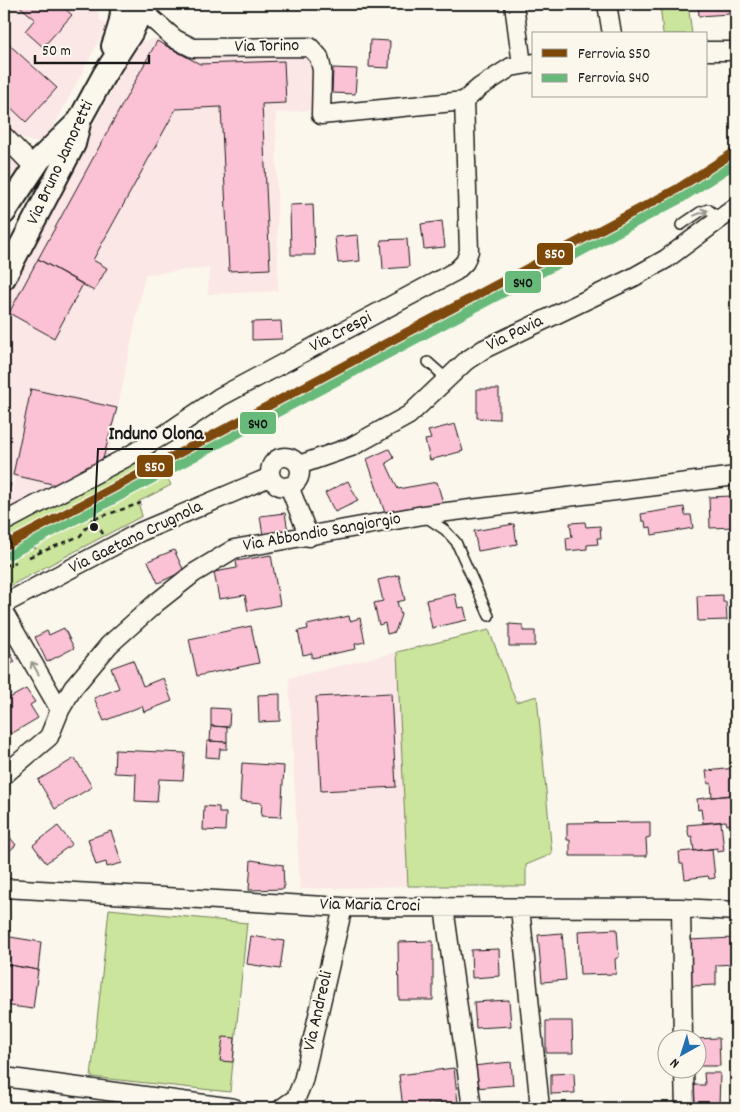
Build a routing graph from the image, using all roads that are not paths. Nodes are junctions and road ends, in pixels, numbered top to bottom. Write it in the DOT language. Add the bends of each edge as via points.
graph roads {
  1 [pos="514,4"];
  2 [pos="607,4"];
  3 [pos="136,6"];
  4 [pos="612,32"];
  5 [pos="708,51"];
  6 [pos="736,52"];
  7 [pos="528,64"];
  8 [pos="464,101"];
  9 [pos="80,119"];
  10 [pos="4,136"];
  11 [pos="30,174"];
  12 [pos="736,207"];
  13 [pos="4,213"];
  14 [pos="721,219"];
  15 [pos="681,225"];
  16 [pos="4,229"];
  17 [pos="4,271"];
  18 [pos="428,362"];
  19 [pos="447,379"];
  20 [pos="299,465"];
  21 [pos="736,476"];
  22 [pos="270,477"];
  23 [pos="289,486"];
  24 [pos="423,515"];
  25 [pos="14,526"];
  26 [pos="309,537"];
  27 [pos="4,604"];
  28 [pos="4,613"];
  29 [pos="489,616"];
  30 [pos="60,710"];
  31 [pos="4,775"];
  32 [pos="4,888"];
  33 [pos="343,907"];
  34 [pos="444,907"];
  35 [pos="520,908"];
  36 [pos="680,908"];
  37 [pos="736,910"];
  38 [pos="684,1030"];
  39 [pos="4,1077"];
  40 [pos="684,1080"];
  41 [pos="234,1108"];
  42 [pos="282,1108"];
  43 [pos="472,1108"];
  44 [pos="540,1108"];
  45 [pos="685,1108"];
  1 -- 7 [label="street"];
  2 -- 4 [label="street"];
  3 -- 8 [label="street, Via Torino" via="175,40 193,48 310,47 319,57 322,70 321,115"];
  3 -- 9 [label="street, Via Bruno Jamoretti" via="122,13 120,29 104,75"];
  5 -- 6 [label="street"];
  7 -- 8 [label="street" via="511,67"];
  8 -- 25 [label="street, Via Crespi" via="469,251 456,271 220,397"];
  9 -- 11 [label="street" via="40,159"];
  9 -- 17 [label="street, Via Bruno Jamoretti" via="74,144"];
  10 -- 11 [label="street"];
  11 -- 13 [label="street"];
  11 -- 16 [label="street"];
  11 -- 17 [label="street" via="37,181 36,193"];
  12 -- 14 [label="street, Via Pavia"];
  15 -- 14 [label="lane, one-way" via="708,210"];
  14 -- 19 [label="street, Via Pavia" via="666,259 632,278 484,349"];
  18 -- 19 [label="lane"];
  19 -- 20 [label="street, Via Pavia" via="409,415 381,432 351,447"];
  20 -- 22 [label="street" via="282,456 271,464"];
  20 -- 23 [label="street" via="298,478"];
  21 -- 24 [label="street, Via Abbondio Sangiorgio"];
  22 -- 23 [label="street" via="278,486"];
  22 -- 27 [label="street, Via Gaetano Crugnola" via="140,532"];
  23 -- 26 [label="street"];
  24 -- 26 [label="street, Via Abbondio Sangiorgio"];
  24 -- 29 [label="lane" via="456,542"];
  26 -- 30 [label="street, Via Abbondio Sangiorgio" via="234,549 194,573 109,645 73,688"];
  30 -- 28 [label="street, one-way"];
  30 -- 31 [label="street, Via Abbondio Sangiorgio" via="49,737"];
  32 -- 33 [label="street, Via Maria Croci"];
  33 -- 34 [label="street, Via Maria Croci"];
  33 -- 42 [label="street, Via Andreoli" via="304,1080 296,1098"];
  34 -- 35 [label="street, Via Maria Croci"];
  34 -- 43 [label="street"];
  35 -- 36 [label="street, Via Maria Croci"];
  35 -- 44 [label="street"];
  36 -- 37 [label="street, Via Maria Croci"];
  36 -- 38 [label="street"];
  39 -- 41 [label="street"];
  40 -- 45 [label="street"];
}
